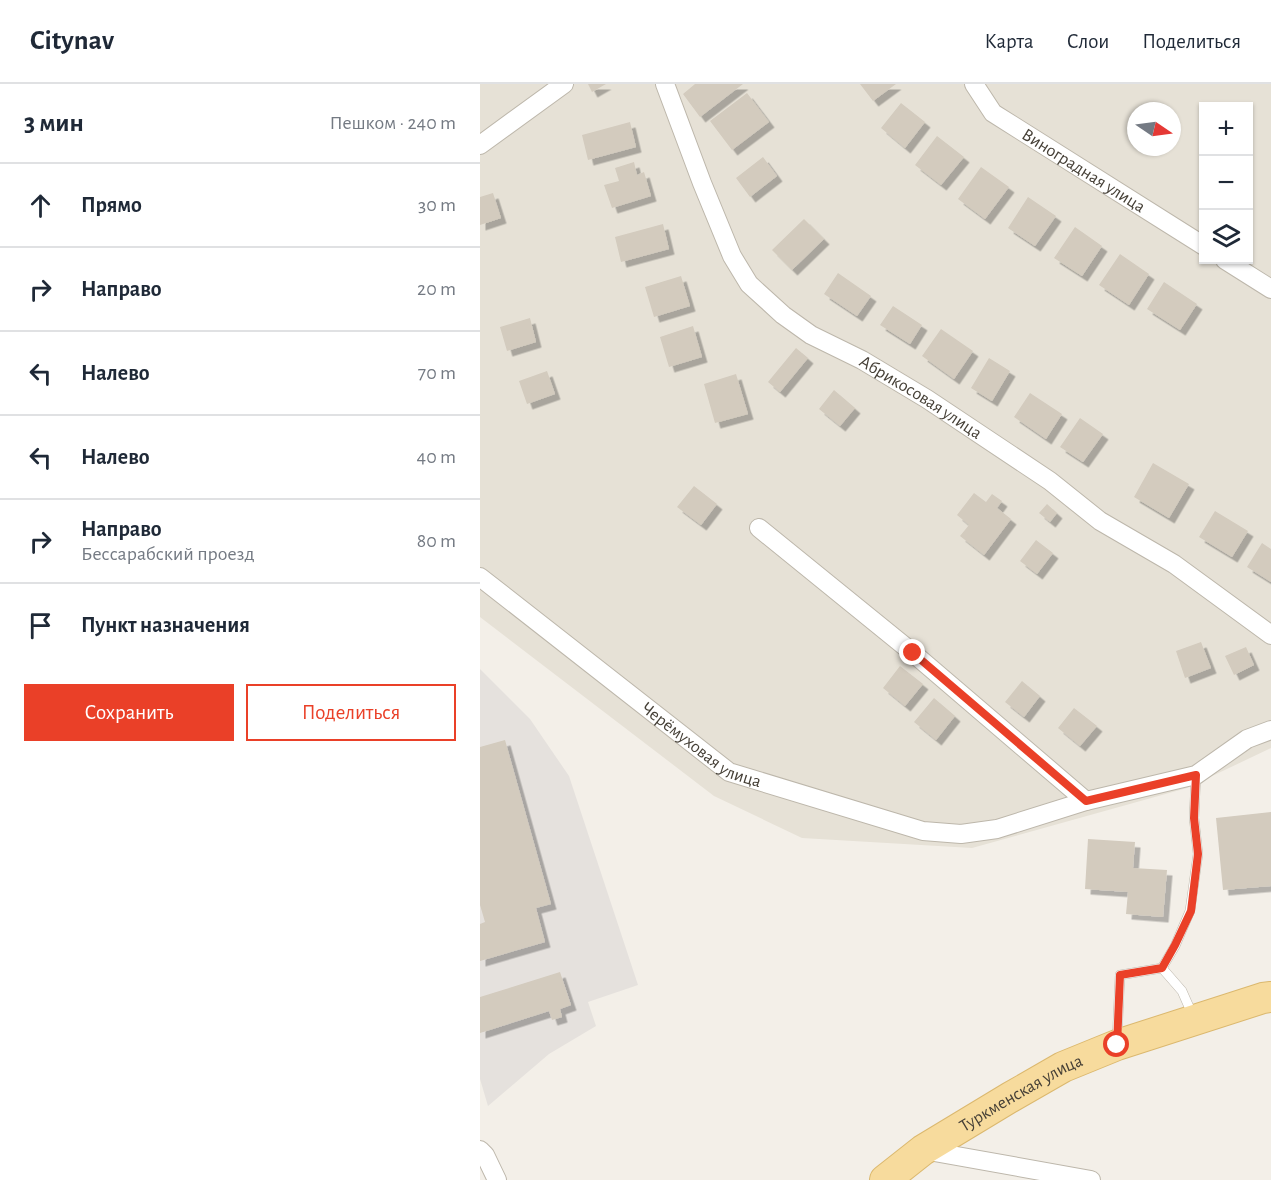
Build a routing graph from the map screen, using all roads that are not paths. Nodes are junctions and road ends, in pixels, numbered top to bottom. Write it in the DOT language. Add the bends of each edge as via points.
graph roads {
  1 [pos="564,84"];
  2 [pos="665,84"];
  3 [pos="974,84"];
  4 [pos="480,145"];
  5 [pos="1199,243"];
  6 [pos="1231,264"];
  7 [pos="1271,289"];
  8 [pos="759,528"];
  9 [pos="480,577"];
  10 [pos="1271,635"];
  11 [pos="1271,730"];
  12 [pos="1196,775"];
  13 [pos="1086,801"];
  14 [pos="1162,968"];
  15 [pos="1271,998"];
  16 [pos="1195,1020"];
  17 [pos="1117,1045"];
  18 [pos="480,1150"];
  19 [pos="923,1150"];
  20 [pos="497,1180"];
  21 [pos="885,1180"];
  22 [pos="1091,1180"];
  1 -- 4 [label="street"];
  2 -- 10 [label="street, Абрикосовая улица" via="732,256 749,284 783,315 811,335 927,399 1050,481 1100,521 1174,564"];
  3 -- 5 [label="street, Виноградная улица" via="993,114"];
  6 -- 7 [label="street"];
  8 -- 13 [label="street"];
  9 -- 13 [label="street, Черёмуховая улица" via="729,772 923,831 961,834 997,829"];
  11 -- 12 [label="street" via="1246,739"];
  12 -- 13 [label="street, Черёмуховая улица"];
  12 -- 14 [label="lane" via="1194,818 1198,854 1191,911"];
  14 -- 16 [label="lane" via="1182,991"];
  14 -- 17 [label="lane" via="1120,975"];
  15 -- 16 [label="main road, Туркменская улица"];
  16 -- 17 [label="main road, Туркменская улица"];
  17 -- 19 [label="main road, Туркменская улица" via="1063,1067"];
  18 -- 20 [label="street"];
  19 -- 21 [label="main road, Туркменская улица"];
  19 -- 22 [label="street"];
}
